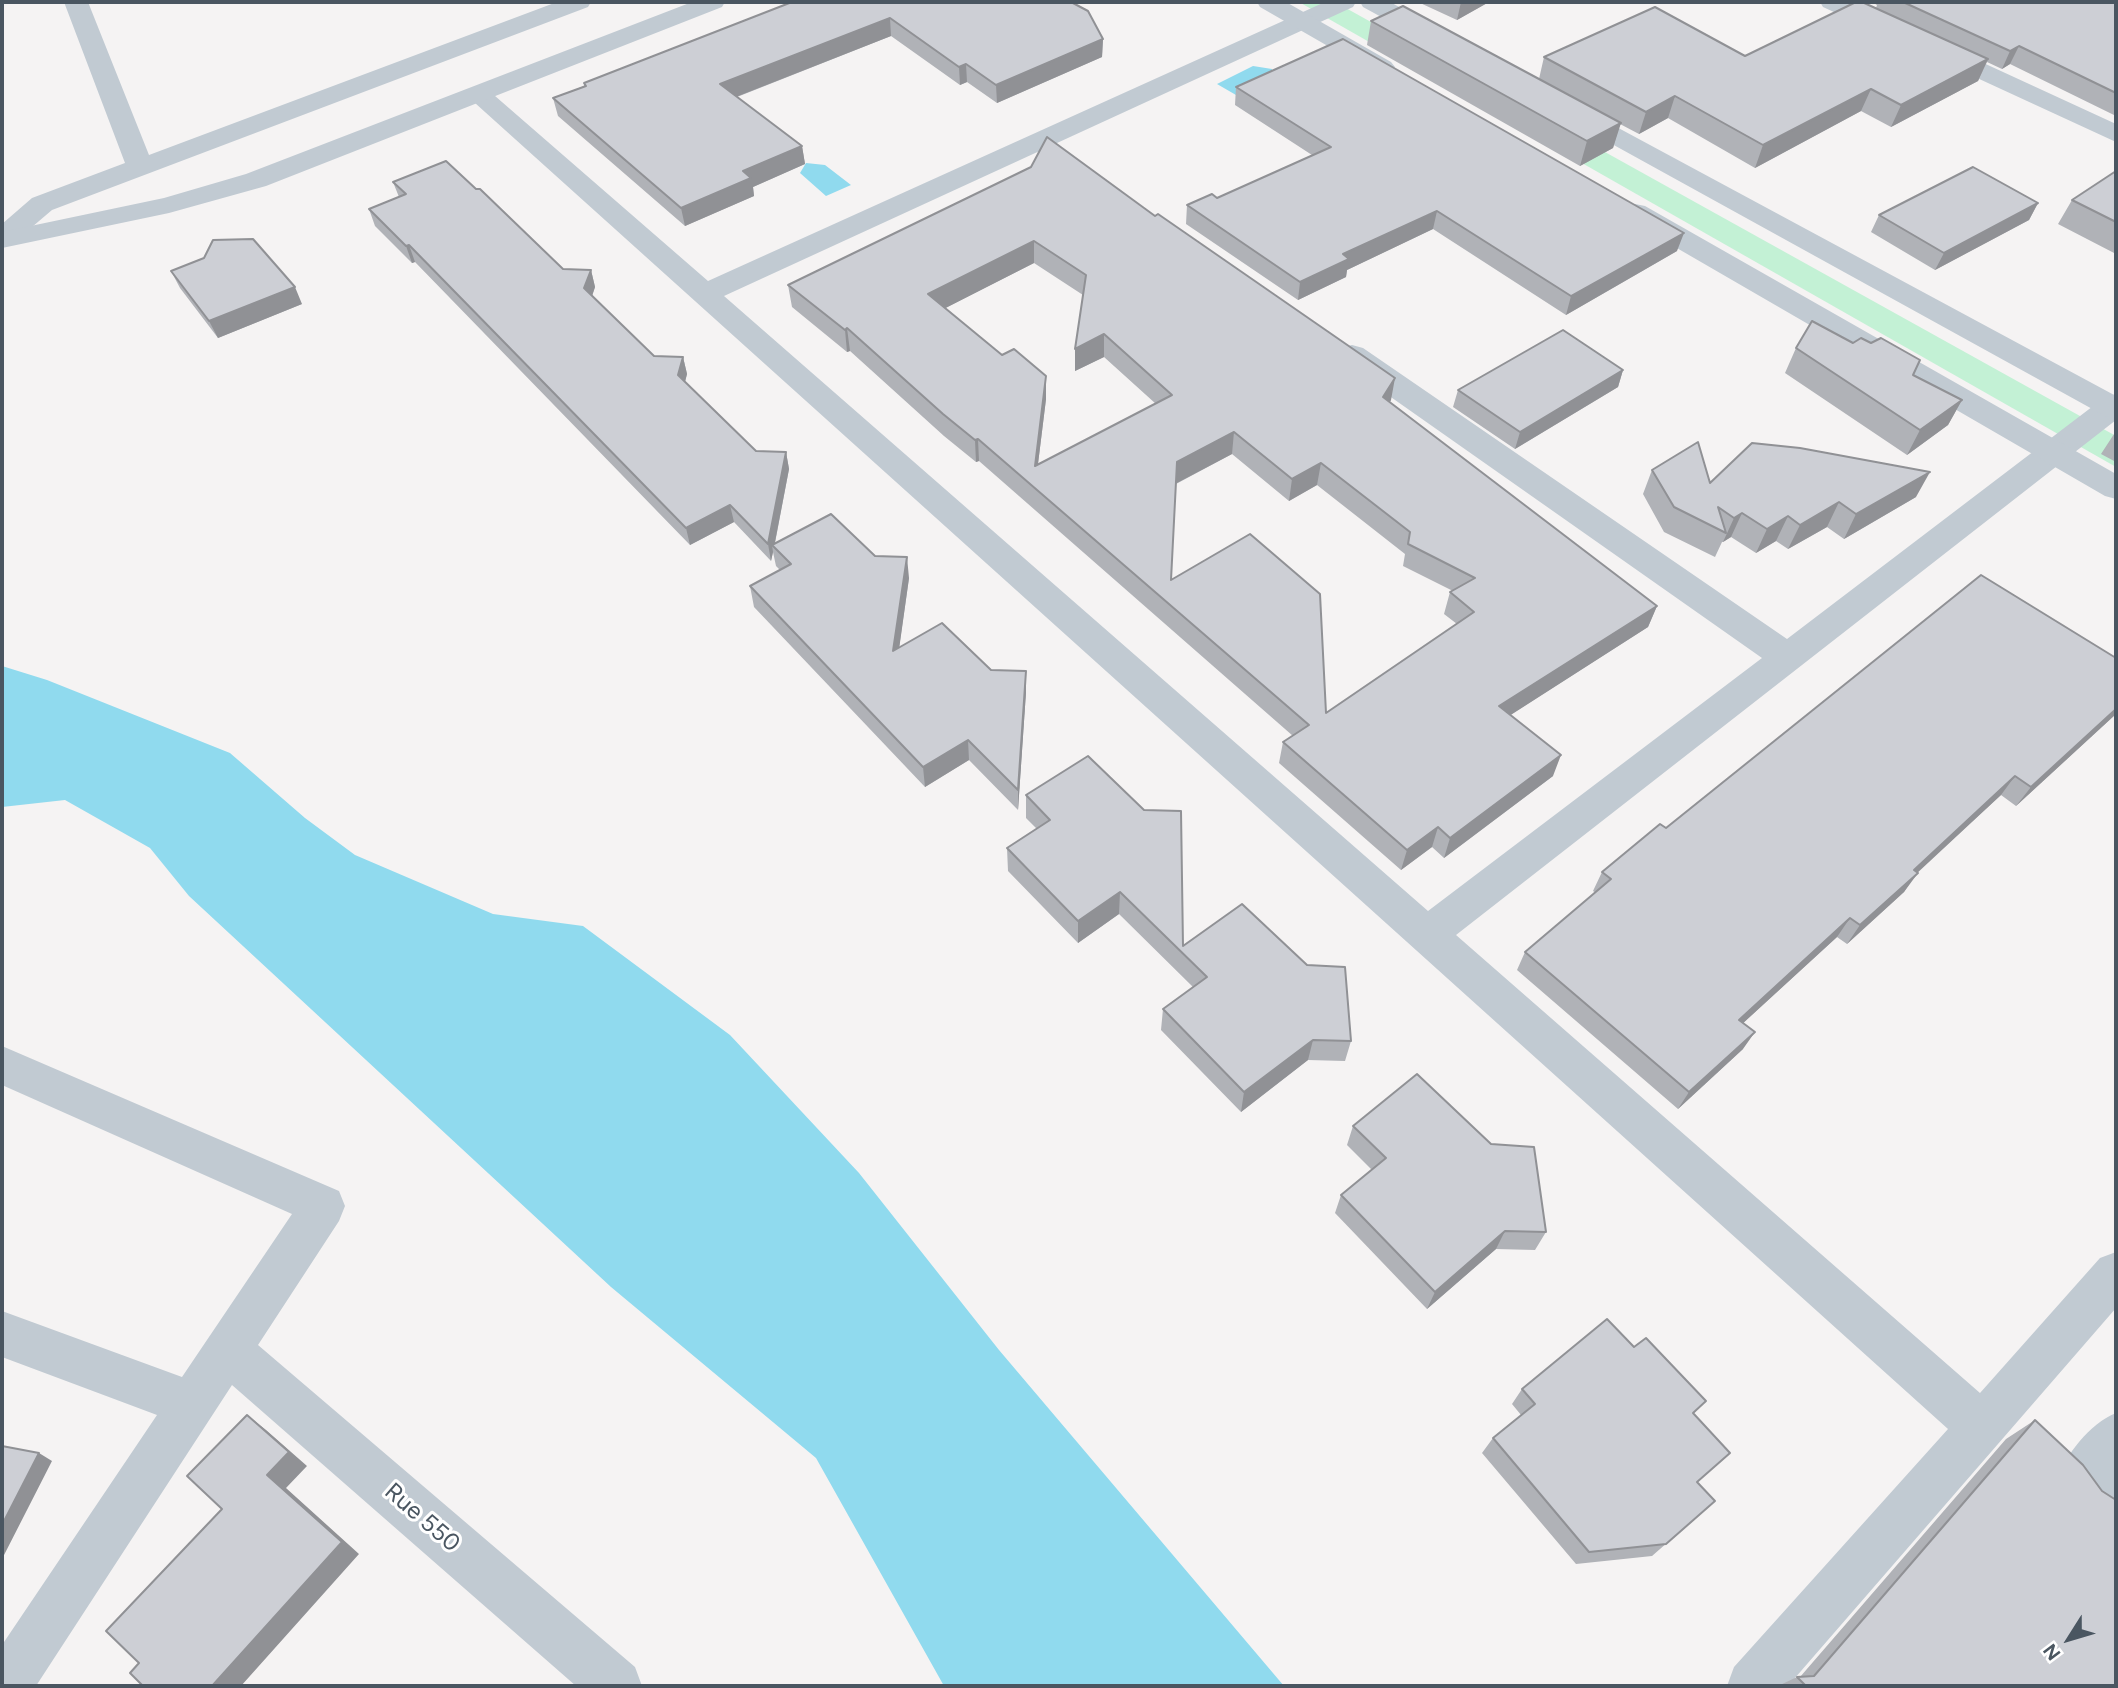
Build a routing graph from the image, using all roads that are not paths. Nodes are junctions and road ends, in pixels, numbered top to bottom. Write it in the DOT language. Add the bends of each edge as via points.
graph roads {
  1 [pos="577,2"];
  2 [pos="713,2"];
  3 [pos="1269,2"];
  4 [pos="1344,2"];
  5 [pos="1372,2"];
  6 [pos="1832,2"];
  7 [pos="82,3"];
  8 [pos="1302,21"];
  9 [pos="1457,48"];
  10 [pos="1411,83"];
  11 [pos="478,94"];
  12 [pos="1554,102"];
  13 [pos="2116,134"];
  14 [pos="140,167"];
  15 [pos="1618,202"];
  16 [pos="2,239"];
  17 [pos="704,294"];
  18 [pos="1329,339"];
  19 [pos="2115,407"];
  20 [pos="2054,452"];
  21 [pos="2116,488"];
  22 [pos="1787,657"];
  23 [pos="1427,935"];
  24 [pos="2,1065"];
  25 [pos="2116,1274"];
  26 [pos="2,1334"];
  27 [pos="228,1350"];
  28 [pos="192,1404"];
  29 [pos="1982,1427"];
  30 [pos="2116,1437"];
  31 [pos="2116,1508"];
  32 [pos="5,1686"];
  33 [pos="616,1686"];
  34 [pos="1753,1686"];
  1 -- 14 [label="street"];
  2 -- 11 [label="street"];
  3 -- 8 [label="street"];
  4 -- 8 [label="street"];
  5 -- 9 [label="street"];
  6 -- 13 [label="street"];
  7 -- 14 [label="street"];
  8 -- 10 [label="street"];
  8 -- 17 [label="street" via="1054,148"];
  11 -- 16 [label="street" via="257,180 169,205"];
  11 -- 17 [label="street"];
  12 -- 19 [label="street"];
  14 -- 16 [label="street" via="42,204"];
  15 -- 20 [label="street"];
  17 -- 23 [label="street"];
  18 -- 22 [label="street"];
  19 -- 20 [label="street"];
  20 -- 21 [label="street"];
  20 -- 22 [label="street"];
  22 -- 23 [label="street"];
  23 -- 29 [label="street"];
  24 -- 27 [label="street" via="323,1206"];
  25 -- 29 [label="street"];
  26 -- 28 [label="street"];
  27 -- 28 [label="street"];
  27 -- 33 [label="street, Rue 550"];
  28 -- 32 [label="street"];
  29 -- 34 [label="street"];
  30 -- 31 [label="street" via="2080,1481"];
}
